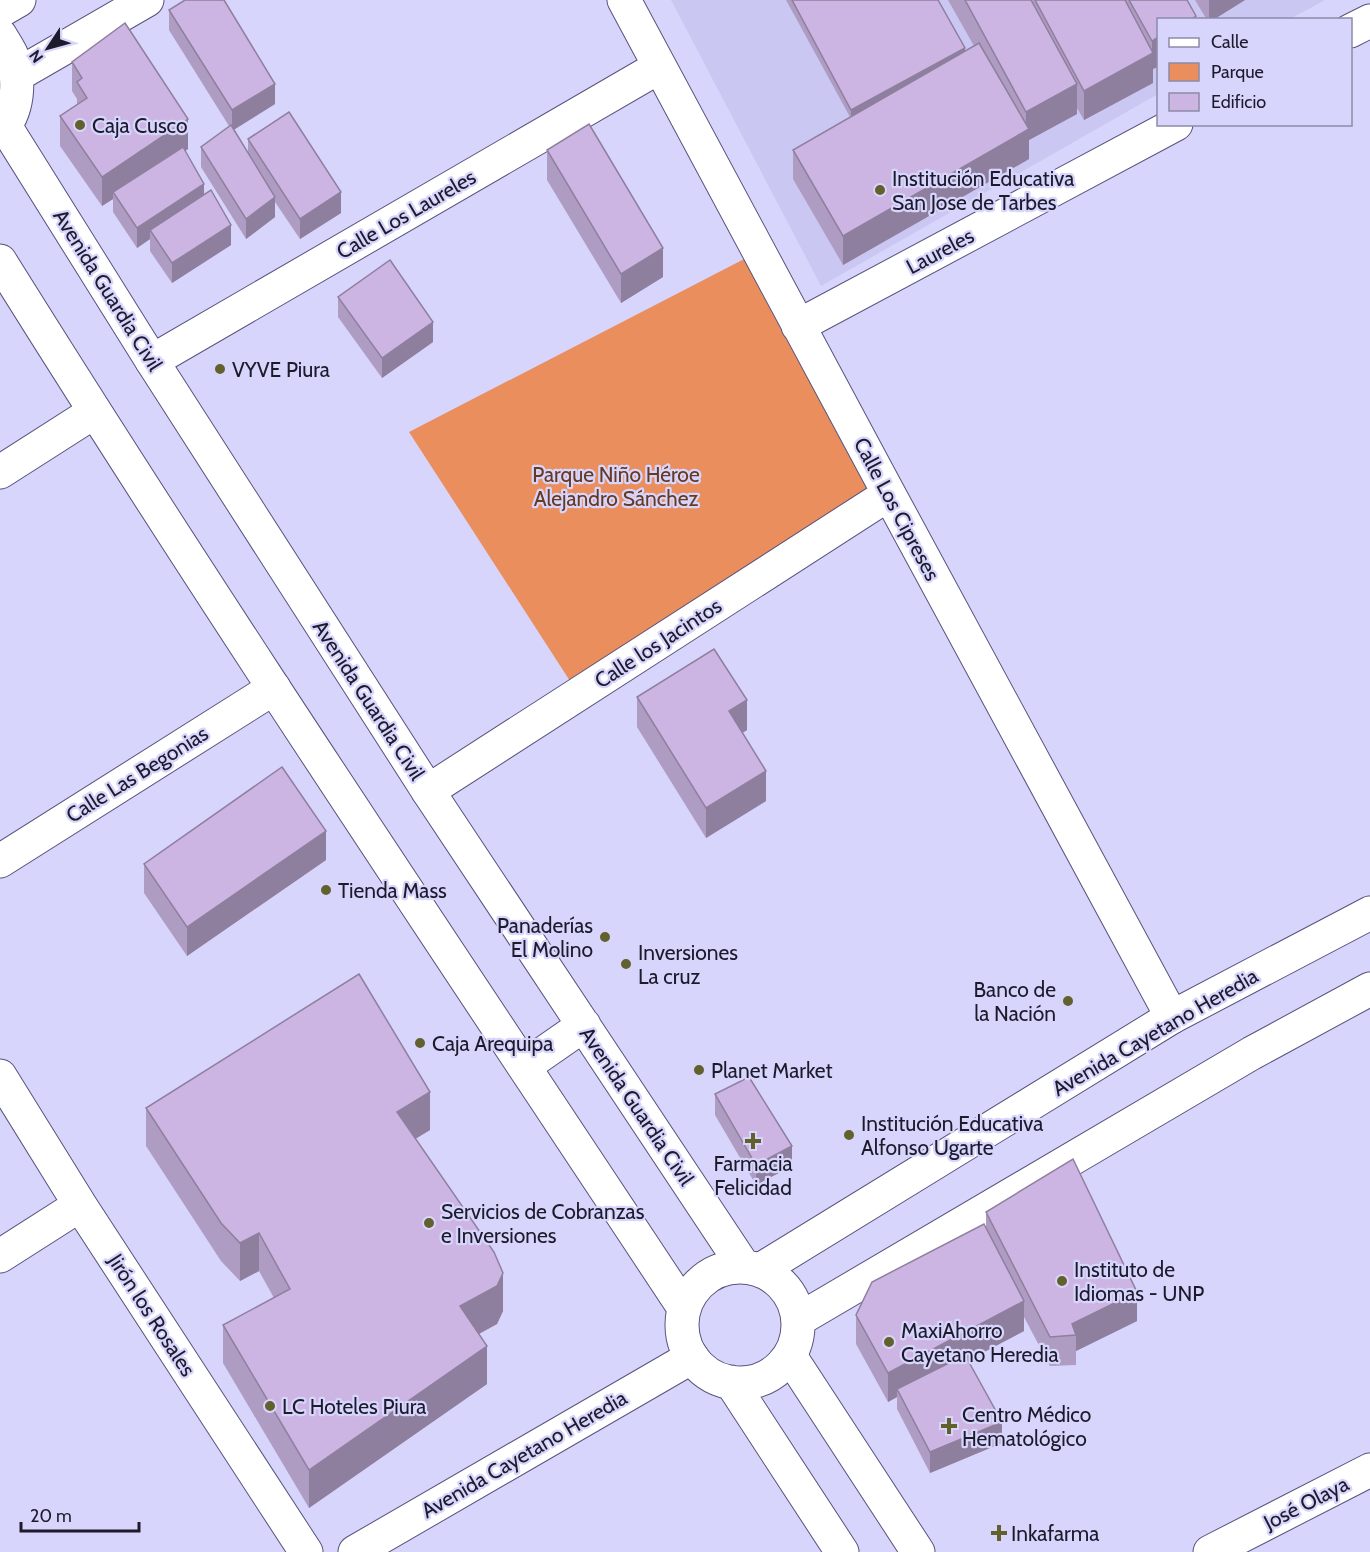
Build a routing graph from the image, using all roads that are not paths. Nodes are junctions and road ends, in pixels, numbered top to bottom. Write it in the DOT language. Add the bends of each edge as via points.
graph roads {
  1 [pos="19,0"];
  2 [pos="147,0"];
  3 [pos="624,0"];
  4 [pos="0,11"];
  5 [pos="1370,21"];
  6 [pos="1352,31"];
  7 [pos="0,35"];
  8 [pos="660,67"];
  9 [pos="17,75"];
  10 [pos="1172,126"];
  11 [pos="3,129"];
  12 [pos="0,261"];
  13 [pos="798,326"];
  14 [pos="152,361"];
  15 [pos="94,412"];
  16 [pos="0,472"];
  17 [pos="889,494"];
  18 [pos="274,688"];
  19 [pos="428,791"];
  20 [pos="0,861"];
  21 [pos="1370,913"];
  22 [pos="1370,989"];
  23 [pos="1172,1017"];
  24 [pos="584,1025"];
  25 [pos="525,1066"];
  26 [pos="0,1076"];
  27 [pos="80,1205"];
  28 [pos="0,1256"];
  29 [pos="752,1269"];
  30 [pos="684,1308"];
  31 [pos="798,1320"];
  32 [pos="790,1356"];
  33 [pos="692,1357"];
  34 [pos="731,1382"];
  35 [pos="1370,1470"];
  36 [pos="306,1552"];
  37 [pos="355,1552"];
  38 [pos="842,1552"];
  39 [pos="918,1552"];
  40 [pos="1210,1552"];
  1 -- 4 [label="main road"];
  2 -- 9 [label="main road"];
  3 -- 8 [label="main road, Calle Los Cipreses"];
  5 -- 6 [label="main road"];
  7 -- 9 [label="main road"];
  8 -- 13 [label="main road, Calle Los Cipreses"];
  8 -- 14 [label="main road, Calle Los Laureles"];
  9 -- 11 [label="main road" via="13,110"];
  10 -- 13 [label="main road, Laureles"];
  11 -- 14 [label="main road, Avenida Guardia Civil"];
  12 -- 15 [label="main road"];
  13 -- 17 [label="main road, Calle Los Cipreses"];
  14 -- 19 [label="main road, Avenida Guardia Civil"];
  15 -- 16 [label="main road"];
  15 -- 18 [label="main road"];
  17 -- 19 [label="main road, Calle los Jacintos"];
  17 -- 23 [label="main road, Calle Los Cipreses"];
  18 -- 20 [label="main road, Calle Las Begonias"];
  18 -- 25 [label="main road"];
  19 -- 24 [label="main road, Avenida Guardia Civil"];
  21 -- 23 [label="main road, Avenida Cayetano Heredia"];
  22 -- 31 [label="main road" via="1252,1053"];
  23 -- 29 [label="main road, Avenida Cayetano Heredia"];
  24 -- 25 [label="main road"];
  24 -- 29 [label="main road, Avenida Guardia Civil"];
  25 -- 30 [label="main road"];
  26 -- 27 [label="main road, Jirón los Rosales"];
  27 -- 28 [label="main road"];
  27 -- 36 [label="main road, Jirón los Rosales"];
  29 -- 30 [label="main road" via="728,1268 713,1273 690,1294"];
  29 -- 31 [label="main road" via="774,1277 786,1289"];
  30 -- 33 [label="main road" via="682,1326"];
  31 -- 32 [label="main road" via="797,1339"];
  32 -- 34 [label="main road" via="765,1378 749,1383"];
  32 -- 39 [label="main road"];
  33 -- 34 [label="main road" via="716,1377"];
  33 -- 37 [label="main road, Avenida Cayetano Heredia"];
  34 -- 38 [label="main road"];
  35 -- 40 [label="main road, José Olaya"];
}
